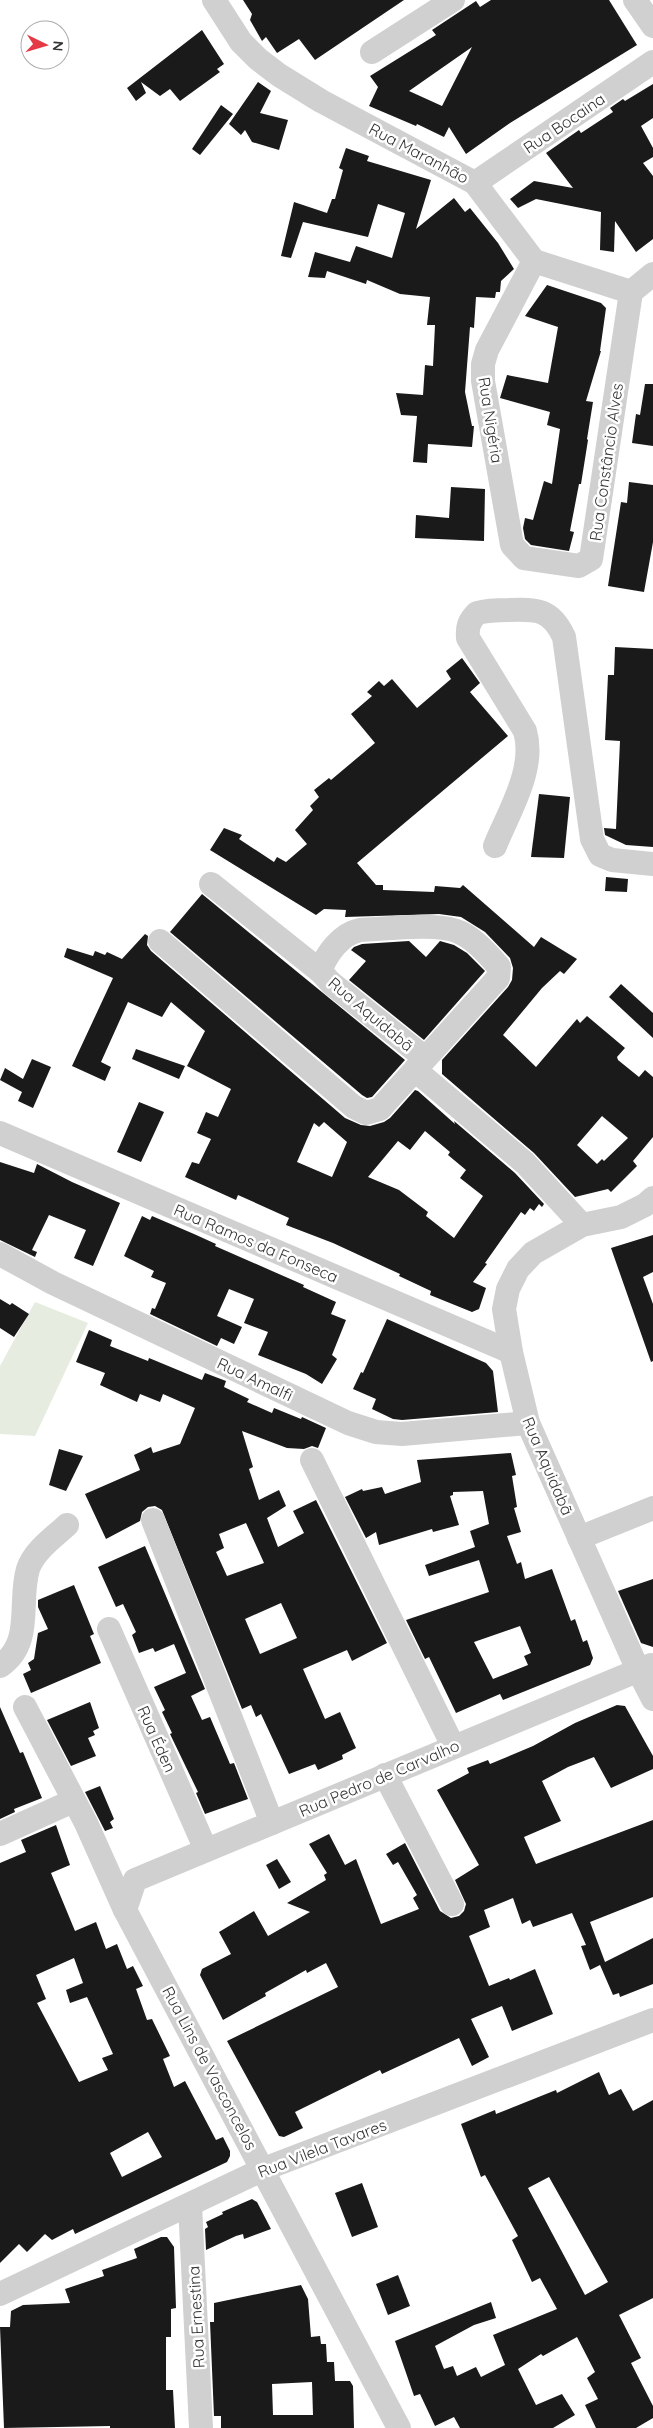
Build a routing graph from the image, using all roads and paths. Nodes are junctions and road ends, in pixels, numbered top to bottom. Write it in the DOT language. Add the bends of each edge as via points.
graph roads {
  1 [pos="214,0"];
  2 [pos="453,0"];
  3 [pos="635,0"];
  4 [pos="653,26"];
  5 [pos="372,52"];
  6 [pos="653,62"];
  7 [pos="475,183"];
  8 [pos="534,261"];
  9 [pos="653,274"];
  10 [pos="631,292"];
  11 [pos="509,530"];
  12 [pos="495,846"];
  13 [pos="653,864"];
  14 [pos="211,884"];
  15 [pos="160,941"];
  16 [pos="320,971"];
  17 [pos="420,1064"];
  18 [pos="0,1133"];
  19 [pos="653,1198"];
  20 [pos="582,1225"];
  21 [pos="0,1254"];
  22 [pos="511,1352"];
  23 [pos="528,1423"];
  24 [pos="312,1460"];
  25 [pos="653,1508"];
  26 [pos="152,1520"];
  27 [pos="67,1525"];
  28 [pos="579,1538"];
  29 [pos="109,1629"];
  30 [pos="0,1666"];
  31 [pos="645,1667"];
  32 [pos="653,1699"];
  33 [pos="25,1707"];
  34 [pos="454,1746"];
  35 [pos="385,1775"];
  36 [pos="74,1802"];
  37 [pos="272,1823"];
  38 [pos="0,1834"];
  39 [pos="92,1839"];
  40 [pos="206,1850"];
  41 [pos="135,1880"];
  42 [pos="452,1904"];
  43 [pos="125,1910"];
  44 [pos="653,2020"];
  45 [pos="264,2169"];
  46 [pos="190,2205"];
  47 [pos="0,2294"];
  48 [pos="201,2428"];
  49 [pos="400,2428"];
  1 -- 7 [label="street, Rua Maranhão" via="240,42 279,75 330,106"];
  2 -- 5 [label="street"];
  3 -- 4 [label="street"];
  6 -- 7 [label="street, Rua Bocaina"];
  7 -- 8 [label="street, Rua Maranhão"];
  8 -- 10 [label="street"];
  8 -- 11 [label="street, Rua Nigéria" via="487,350 483,364 483,381"];
  9 -- 10 [label="street"];
  10 -- 11 [label="street, Rua Constâncio Alves" via="591,559 579,566 524,558 512,545"];
  12 -- 13 [label="street" via="523,777 529,745 525,731 468,638 468,630 470,620 477,613 528,609 549,615 564,637 592,839 600,855 612,860"];
  14 -- 16 [label="street"];
  15 -- 17 [label="street, Rua Aquidabã" via="361,1111 380,1109"];
  16 -- 17 [label="street, Rua Aquidabã"];
  16 -- 17 [label="street, Rua Aquidabã" via="341,939 360,930 450,928 473,942 499,967 498,978"];
  17 -- 20 [label="street, Rua Aquidabã" via="525,1162"];
  18 -- 22 [label="street, Rua Ramos da Fonseca"];
  19 -- 20 [label="street, Rua Aquidabã" via="621,1217"];
  20 -- 22 [label="street, Rua Aquidabã" via="533,1253 518,1269 508,1289 504,1309"];
  21 -- 23 [label="street, Rua Amalfi" via="348,1423 376,1432 418,1433"];
  22 -- 23 [label="street, Rua Aquidabã"];
  23 -- 28 [label="street, Rua Aquidabã"];
  24 -- 34 [label="street"];
  25 -- 28 [label="street"];
  26 -- 37 [label="street"];
  27 -- 30 [label="street" via="42,1548 29,1567 20,1641 10,1659"];
  28 -- 31 [label="street, Rua Aquidabã"];
  29 -- 40 [label="street, Rua Éden"];
  31 -- 32 [label="street, Rua Aquidabã"];
  31 -- 34 [label="street, Rua Pedro de Carvalho"];
  33 -- 36 [label="street, Rua Lins de Vasconcelos"];
  34 -- 35 [label="street, Rua Pedro de Carvalho"];
  35 -- 37 [label="street, Rua Pedro de Carvalho"];
  35 -- 42 [label="street"];
  36 -- 38 [label="street"];
  36 -- 39 [label="street, Rua Lins de Vasconcelos"];
  37 -- 40 [label="street, Rua Pedro de Carvalho"];
  39 -- 41 [label="street, Rua Lins de Vasconcelos"];
  39 -- 43 [label="street, Rua Lins de Vasconcelos"];
  40 -- 41 [label="street, Rua Pedro de Carvalho"];
  41 -- 43 [label="street"];
  43 -- 45 [label="street, Rua Lins de Vasconcelos"];
  44 -- 45 [label="street, Rua Vilela Tavares"];
  45 -- 46 [label="street, Rua Vilela Tavares"];
  45 -- 49 [label="street, Rua Lins de Vasconcelos"];
  46 -- 47 [label="street, Rua Vilela Tavares"];
  46 -- 48 [label="street, Rua Ernestina"];
}
